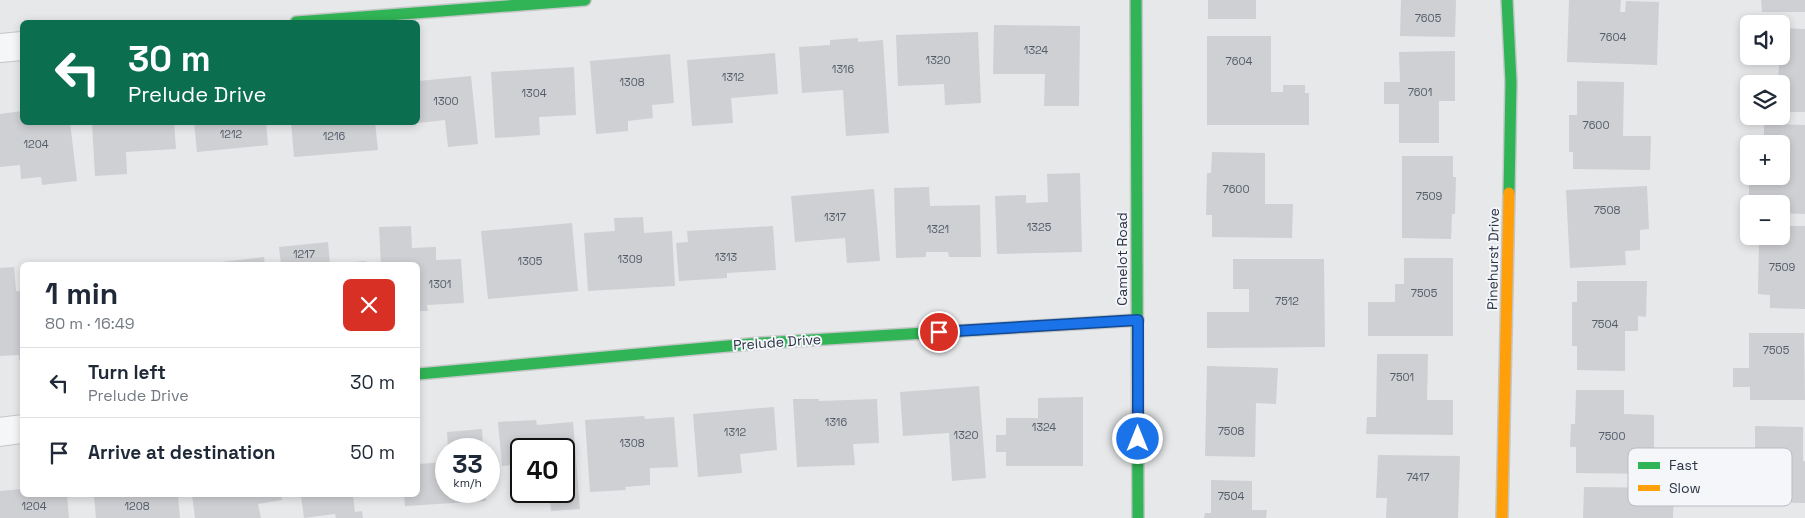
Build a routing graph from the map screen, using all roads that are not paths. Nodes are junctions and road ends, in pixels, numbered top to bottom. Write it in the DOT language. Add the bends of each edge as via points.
graph roads {
  1 [pos="585,0"];
  2 [pos="1136,0"];
  3 [pos="1507,0"];
  4 [pos="322,20"];
  5 [pos="20,46"];
  6 [pos="0,48"];
  7 [pos="1138,320"];
  8 [pos="420,374"];
  9 [pos="20,429"];
  10 [pos="0,432"];
  11 [pos="1138,518"];
  12 [pos="1502,518"];
  1 -- 4 [label="street"];
  2 -- 7 [label="street, Camelot Road"];
  3 -- 12 [label="street, Pinehurst Drive" via="1511,82"];
  5 -- 6 [label="street"];
  7 -- 8 [label="street, Prelude Drive" via="761,343"];
  7 -- 11 [label="street, Camelot Road"];
  9 -- 10 [label="street"];
}
